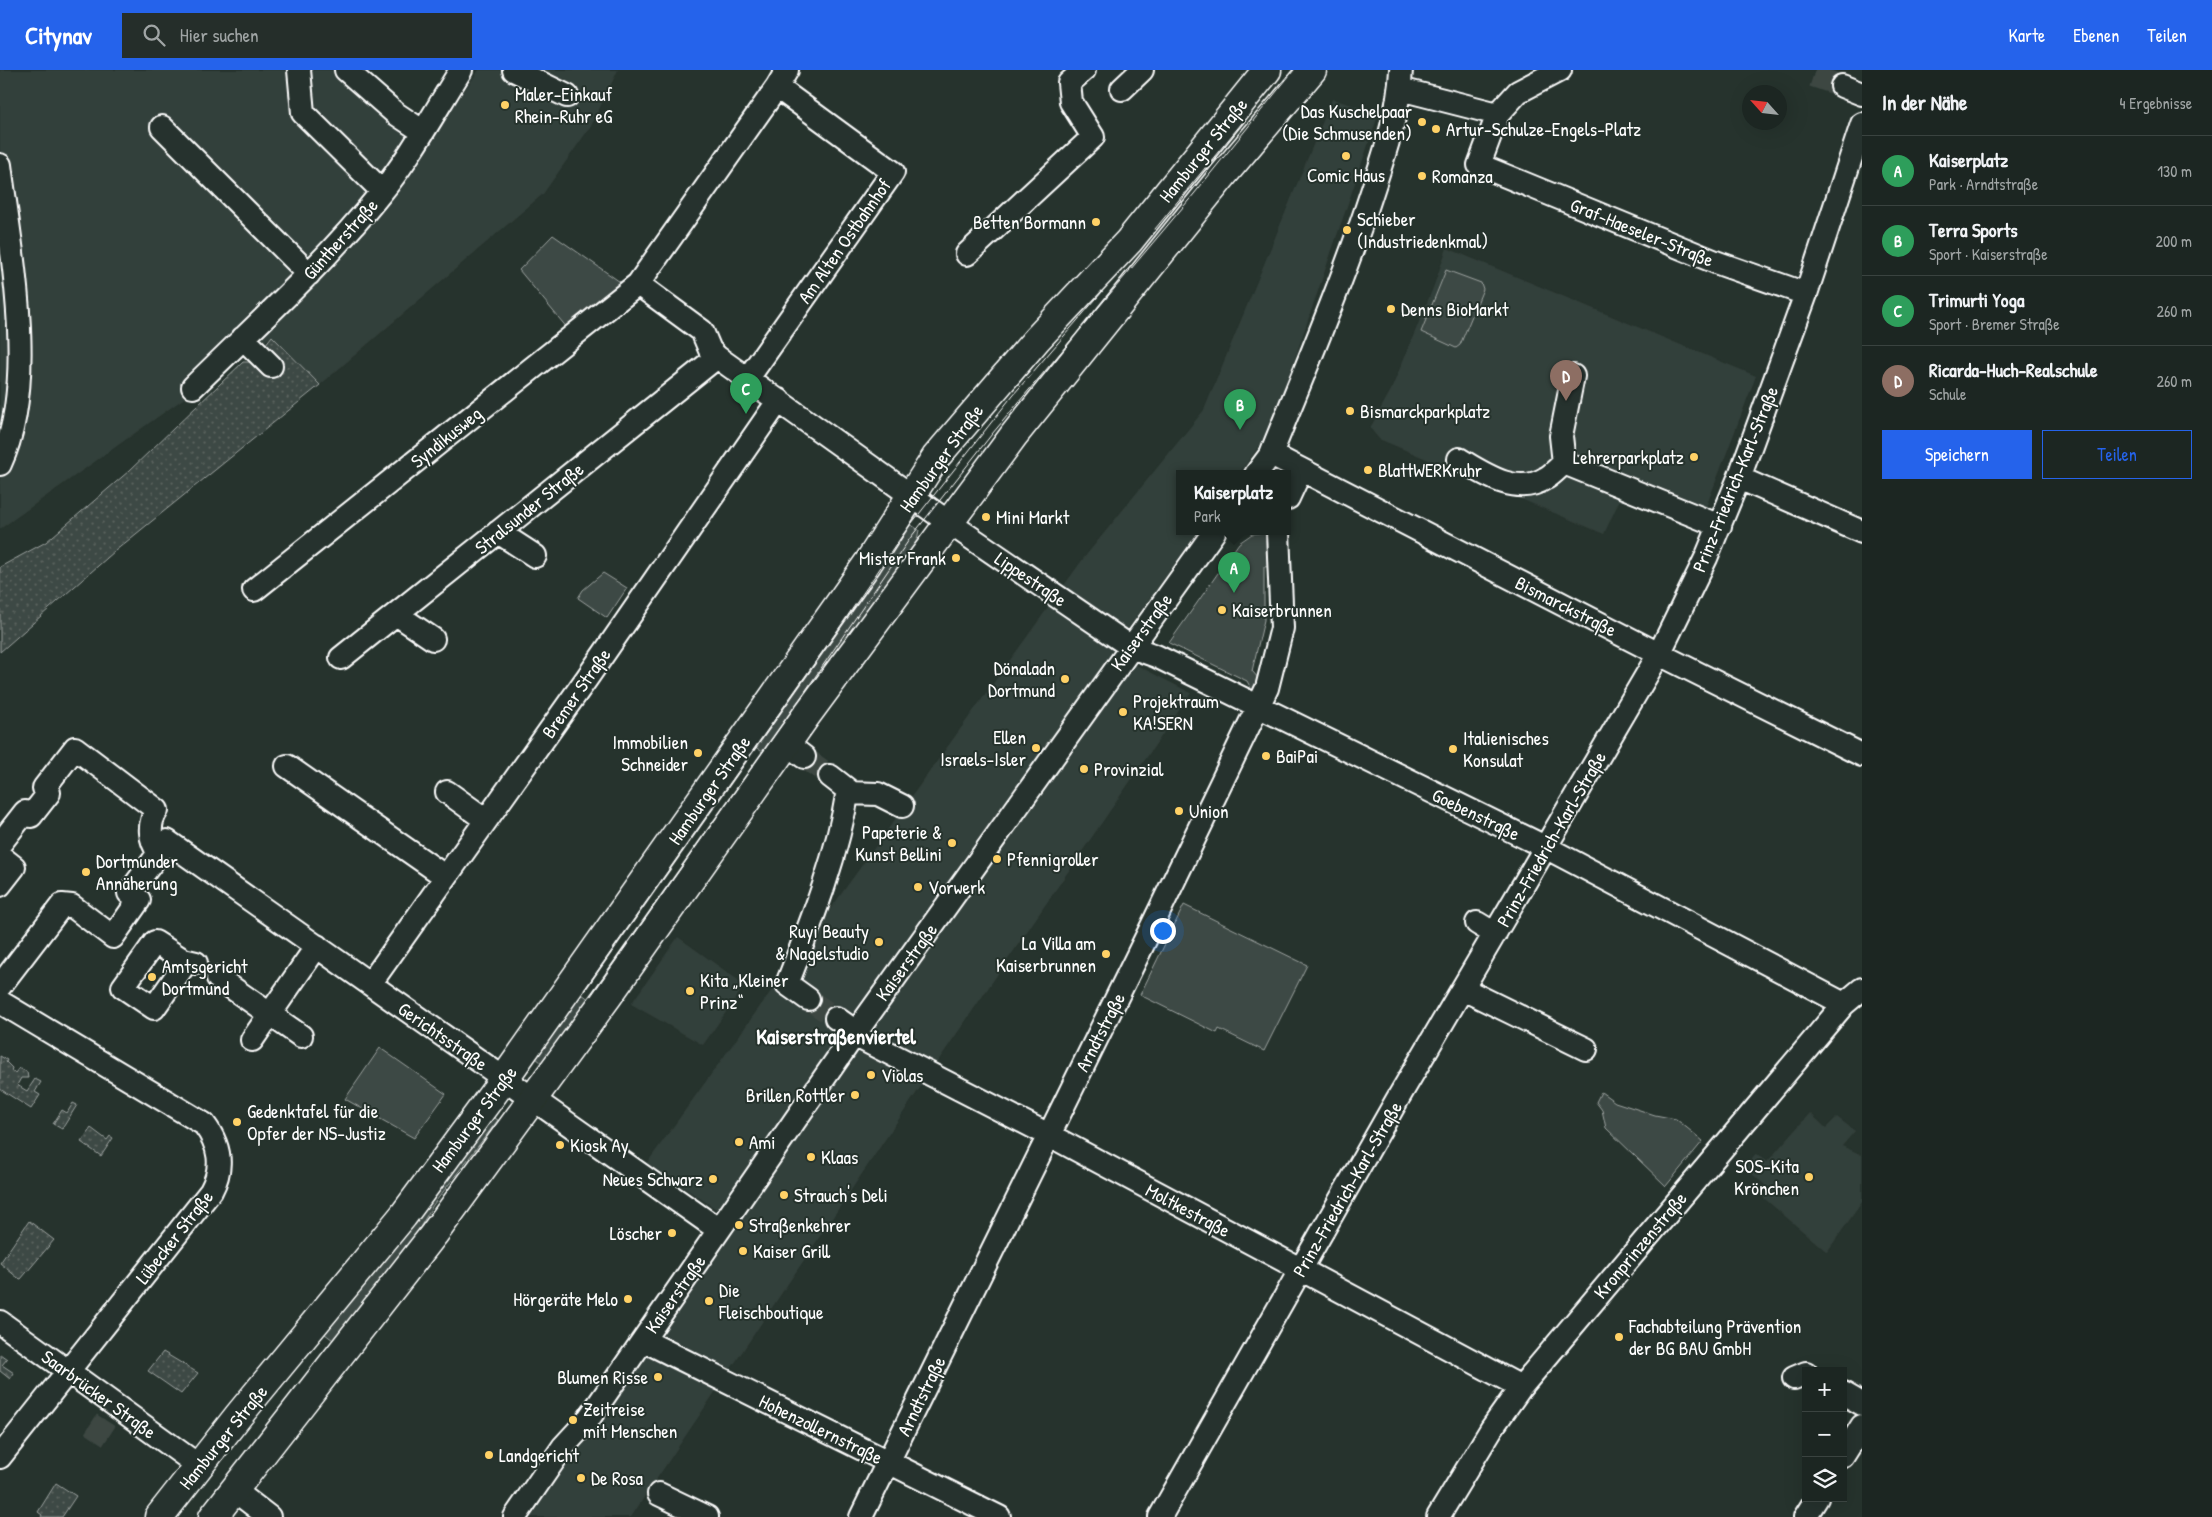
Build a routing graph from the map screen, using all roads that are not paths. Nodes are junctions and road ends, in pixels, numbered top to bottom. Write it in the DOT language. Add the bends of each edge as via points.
graph roads {
  1 [pos="298,70"];
  2 [pos="346,70"];
  3 [pos="461,70"];
  4 [pos="514,70"];
  5 [pos="1084,70"];
  6 [pos="1142,70"];
  7 [pos="1267,70"];
  8 [pos="1312,70"];
  9 [pos="1560,70"];
  10 [pos="782,79"];
  11 [pos="1401,80"];
  12 [pos="1122,89"];
  13 [pos="567,96"];
  14 [pos="1498,114"];
  15 [pos="162,127"];
  16 [pos="422,131"];
  17 [pos="1860,135"];
  18 [pos="0,165"];
  19 [pos="1853,182"];
  20 [pos="382,191"];
  21 [pos="967,254"];
  22 [pos="7,272"];
  23 [pos="309,274"];
  24 [pos="638,284"];
  25 [pos="1806,294"];
  26 [pos="243,338"];
  27 [pos="717,357"];
  28 [pos="270,366"];
  29 [pos="1573,376"];
  30 [pos="748,378"];
  31 [pos="194,387"];
  32 [pos="779,400"];
  33 [pos="1270,454"];
  34 [pos="1459,459"];
  35 [pos="1564,463"];
  36 [pos="0,464"];
  37 [pos="1259,470"];
  38 [pos="1301,470"];
  39 [pos="1739,478"];
  40 [pos="1291,492"];
  41 [pos="930,509"];
  42 [pos="1720,526"];
  43 [pos="498,532"];
  44 [pos="1862,532"];
  45 [pos="1212,535"];
  46 [pos="1278,535"];
  47 [pos="535,556"];
  48 [pos="254,590"];
  49 [pos="396,614"];
  50 [pos="433,639"];
  51 [pos="1131,647"];
  52 [pos="1659,654"];
  53 [pos="341,658"];
  54 [pos="1258,707"];
  55 [pos="1862,755"];
  56 [pos="287,766"];
  57 [pos="830,776"];
  58 [pos="447,792"];
  59 [pos="848,793"];
  60 [pos="902,806"];
  61 [pos="486,820"];
  62 [pos="167,841"];
  63 [pos="0,844"];
  64 [pos="1546,848"];
  65 [pos="0,856"];
  66 [pos="446,877"];
  67 [pos="0,885"];
  68 [pos="317,946"];
  69 [pos="218,978"];
  70 [pos="370,984"];
  71 [pos="0,986"];
  72 [pos="1463,989"];
  73 [pos="1862,989"];
  74 [pos="808,999"];
  75 [pos="0,1002"];
  76 [pos="1844,1004"];
  77 [pos="270,1014"];
  78 [pos="836,1018"];
  79 [pos="855,1033"];
  80 [pos="301,1036"];
  81 [pos="252,1040"];
  82 [pos="1586,1049"];
  83 [pos="504,1079"];
  84 [pos="533,1099"];
  85 [pos="1049,1135"];
  86 [pos="719,1230"];
  87 [pos="1301,1270"];
  88 [pos="0,1322"];
  89 [pos="643,1340"];
  90 [pos="67,1370"];
  91 [pos="1521,1386"];
  92 [pos="1847,1395"];
  93 [pos="1862,1404"];
  94 [pos="1862,1426"];
  95 [pos="1847,1450"];
  96 [pos="0,1457"];
  97 [pos="888,1463"];
  98 [pos="199,1466"];
  99 [pos="234,1490"];
  100 [pos="659,1494"];
  101 [pos="1815,1502"];
  102 [pos="159,1517"];
  103 [pos="213,1517"];
  104 [pos="269,1517"];
  105 [pos="515,1517"];
  106 [pos="708,1517"];
  107 [pos="861,1517"];
  108 [pos="999,1517"];
  109 [pos="1160,1517"];
  110 [pos="1438,1517"];
  111 [pos="1806,1517"];
  1 -- 20 [label="street" via="303,113"];
  2 -- 16 [label="street"];
  3 -- 16 [label="street, Güntherstraße"];
  4 -- 13 [label="street"];
  5 -- 21 [label="street" via="1069,83 1071,102 1094,137"];
  6 -- 12 [label="street"];
  7 -- 41 [label="main road, Hamburger Straße" via="1129,242 1037,338 936,457"];
  8 -- 41 [label="main road, Hamburger Straße" via="1218,181 1014,435"];
  9 -- 14 [label="street" via="1518,92"];
  10 -- 24 [label="street, Am Alten Ostbahnhof"];
  10 -- 30 [label="street, Am Alten Ostbahnhof" via="893,172"];
  11 -- 14 [label="street"];
  11 -- 33 [label="street" via="1391,133 1350,257"];
  14 -- 25 [label="street, Graf-Haeseler-Straße" via="1479,165 1718,263"];
  15 -- 23 [label="street"];
  16 -- 20 [label="street, Güntherstraße"];
  17 -- 19 [label="street, Prinz-Friedrich-Karl-Straße"];
  18 -- 22 [label="street"];
  19 -- 25 [label="street, Prinz-Friedrich-Karl-Straße"];
  20 -- 23 [label="street, Güntherstraße"];
  22 -- 36 [label="street" via="19,341 18,387 12,428"];
  23 -- 26 [label="street, Güntherstraße"];
  24 -- 27 [label="street" via="702,332"];
  24 -- 48 [label="street, Syndikusweg"];
  25 -- 39 [label="street, Prinz-Friedrich-Karl-Straße"];
  26 -- 28 [label="street"];
  26 -- 31 [label="street, Güntherstraße"];
  27 -- 30 [label="street"];
  27 -- 43 [label="street, Stralsunder Straße"];
  29 -- 35 [label="street" via="1561,436"];
  30 -- 32 [label="street"];
  32 -- 41 [label="street"];
  32 -- 61 [label="street, Bremer Straße"];
  33 -- 37 [label="street"];
  33 -- 38 [label="street, Bismarckstraße"];
  34 -- 35 [label="street" via="1504,483 1527,486 1546,479"];
  35 -- 42 [label="street"];
  38 -- 40 [label="street"];
  38 -- 52 [label="street, Bismarckstraße"];
  39 -- 42 [label="street, Prinz-Friedrich-Karl-Straße"];
  39 -- 44 [label="street"];
  41 -- 51 [label="street, Lippestraße"];
  41 -- 83 [label="main road, Hamburger Straße" via="868,563"];
  41 -- 84 [label="main road, Hamburger Straße" via="795,750"];
  42 -- 52 [label="street, Prinz-Friedrich-Karl-Straße"];
  43 -- 47 [label="street"];
  43 -- 49 [label="street, Stralsunder Straße"];
  45 -- 51 [label="street, Kaiserstraße"];
  46 -- 54 [label="street, Arndtstraße" via="1282,628 1267,688"];
  49 -- 50 [label="street"];
  49 -- 53 [label="street, Stralsunder Straße"];
  51 -- 54 [label="street, Goebenstraße" via="1156,656"];
  51 -- 79 [label="street, Kaiserstraße"];
  52 -- 55 [label="street, Bismarckstraße"];
  52 -- 64 [label="street, Prinz-Friedrich-Karl-Straße"];
  54 -- 64 [label="street, Goebenstraße"];
  54 -- 85 [label="street, Arndtstraße"];
  56 -- 66 [label="street"];
  57 -- 59 [label="street"];
  58 -- 61 [label="street"];
  59 -- 60 [label="street" via="878,794"];
  59 -- 74 [label="street" via="833,862 787,984"];
  61 -- 66 [label="street, Bremer Straße"];
  62 -- 68 [label="street, Gerichtsstraße"];
  63 -- 71 [label="street" via="25,812 31,816 49,792 44,788 75,748 157,810 151,828 160,852 129,893 139,900 113,938 72,906 62,905"];
  64 -- 72 [label="street, Prinz-Friedrich-Karl-Straße" via="1486,929"];
  64 -- 76 [label="street, Goebenstraße"];
  65 -- 67 [label="street" via="14,867"];
  66 -- 70 [label="street, Bremer Straße"];
  68 -- 70 [label="street, Gerichtsstraße"];
  68 -- 77 [label="street"];
  69 -- 77 [label="street"];
  70 -- 83 [label="street, Gerichtsstraße"];
  72 -- 82 [label="street"];
  72 -- 87 [label="street, Prinz-Friedrich-Karl-Straße"];
  73 -- 76 [label="street, Kronprinzenstraße"];
  75 -- 90 [label="street, Lübecker Straße" via="204,1124 214,1136 220,1164 211,1191"];
  76 -- 91 [label="street, Kronprinzenstraße"];
  77 -- 80 [label="street"];
  77 -- 81 [label="street"];
  78 -- 79 [label="street, Moltkestraße"];
  79 -- 85 [label="street, Moltkestraße"];
  79 -- 86 [label="street, Kaiserstraße"];
  83 -- 84 [label="street, Gerichtsstraße"];
  83 -- 98 [label="main road, Hamburger Straße" via="403,1216 258,1378"];
  84 -- 86 [label="street, Gerichtsstraße"];
  84 -- 99 [label="main road, Hamburger Straße" via="397,1284"];
  85 -- 87 [label="street, Moltkestraße"];
  85 -- 97 [label="street, Arndtstraße"];
  86 -- 89 [label="street, Kaiserstraße"];
  87 -- 91 [label="street, Moltkestraße"];
  87 -- 109 [label="street, Prinz-Friedrich-Karl-Straße"];
  88 -- 90 [label="street, Saarbrücker Straße"];
  89 -- 97 [label="street, Hohenzollernstraße"];
  89 -- 105 [label="street, Kaiserstraße" via="588,1421 563,1447"];
  90 -- 96 [label="street, Lübecker Straße"];
  90 -- 98 [label="street, Saarbrücker Straße" via="112,1411"];
  91 -- 110 [label="street, Kronprinzenstraße"];
  92 -- 93 [label="street"];
  94 -- 95 [label="street"];
  97 -- 107 [label="street, Arndtstraße"];
  97 -- 108 [label="street, Hohenzollernstraße"];
  98 -- 102 [label="main road, Hamburger Straße"];
  99 -- 103 [label="main road, Hamburger Straße"];
  99 -- 104 [label="street"];
  100 -- 106 [label="street"];
  101 -- 111 [label="street"];
}
